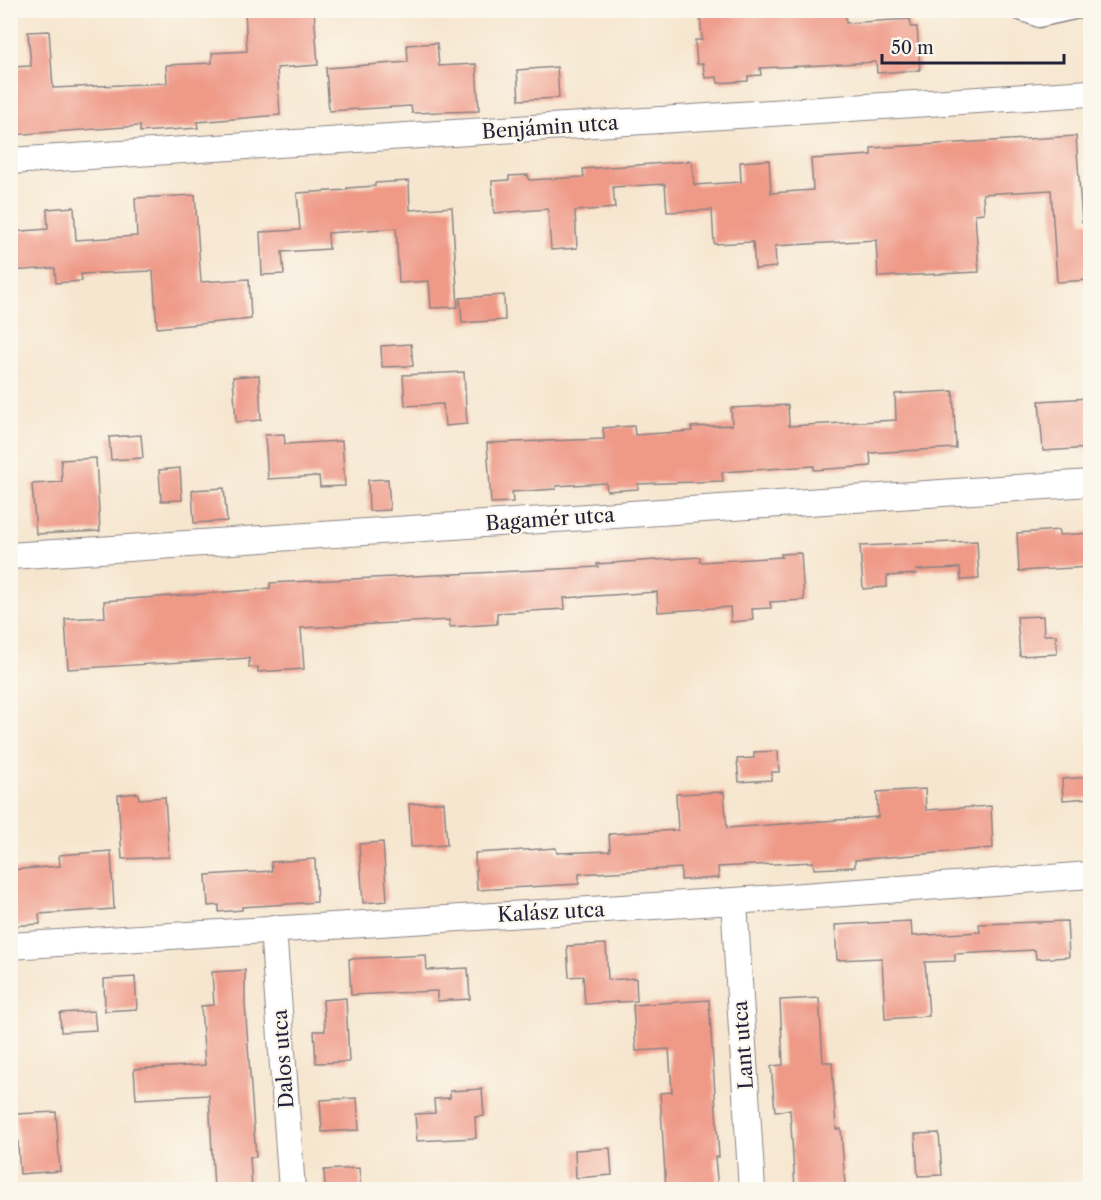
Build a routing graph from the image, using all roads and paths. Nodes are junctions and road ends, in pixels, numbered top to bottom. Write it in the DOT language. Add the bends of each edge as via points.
graph roads {
  1 [pos="1009,10"];
  2 [pos="1088,10"];
  3 [pos="1090,93"];
  4 [pos="10,161"];
  5 [pos="1090,483"];
  6 [pos="10,556"];
  7 [pos="1090,875"];
  8 [pos="734,901"];
  9 [pos="273,928"];
  10 [pos="10,946"];
  11 [pos="292,1190"];
  12 [pos="752,1190"];
  1 -- 2 [label="lane" via="1038,21"];
  3 -- 4 [label="street, Benjámin utca"];
  5 -- 6 [label="street, Bagamér utca"];
  7 -- 8 [label="street, Kalász utca"];
  8 -- 9 [label="street, Kalász utca"];
  8 -- 12 [label="street, Lant utca"];
  9 -- 10 [label="street, Kalász utca"];
  9 -- 11 [label="street, Dalos utca"];
}
